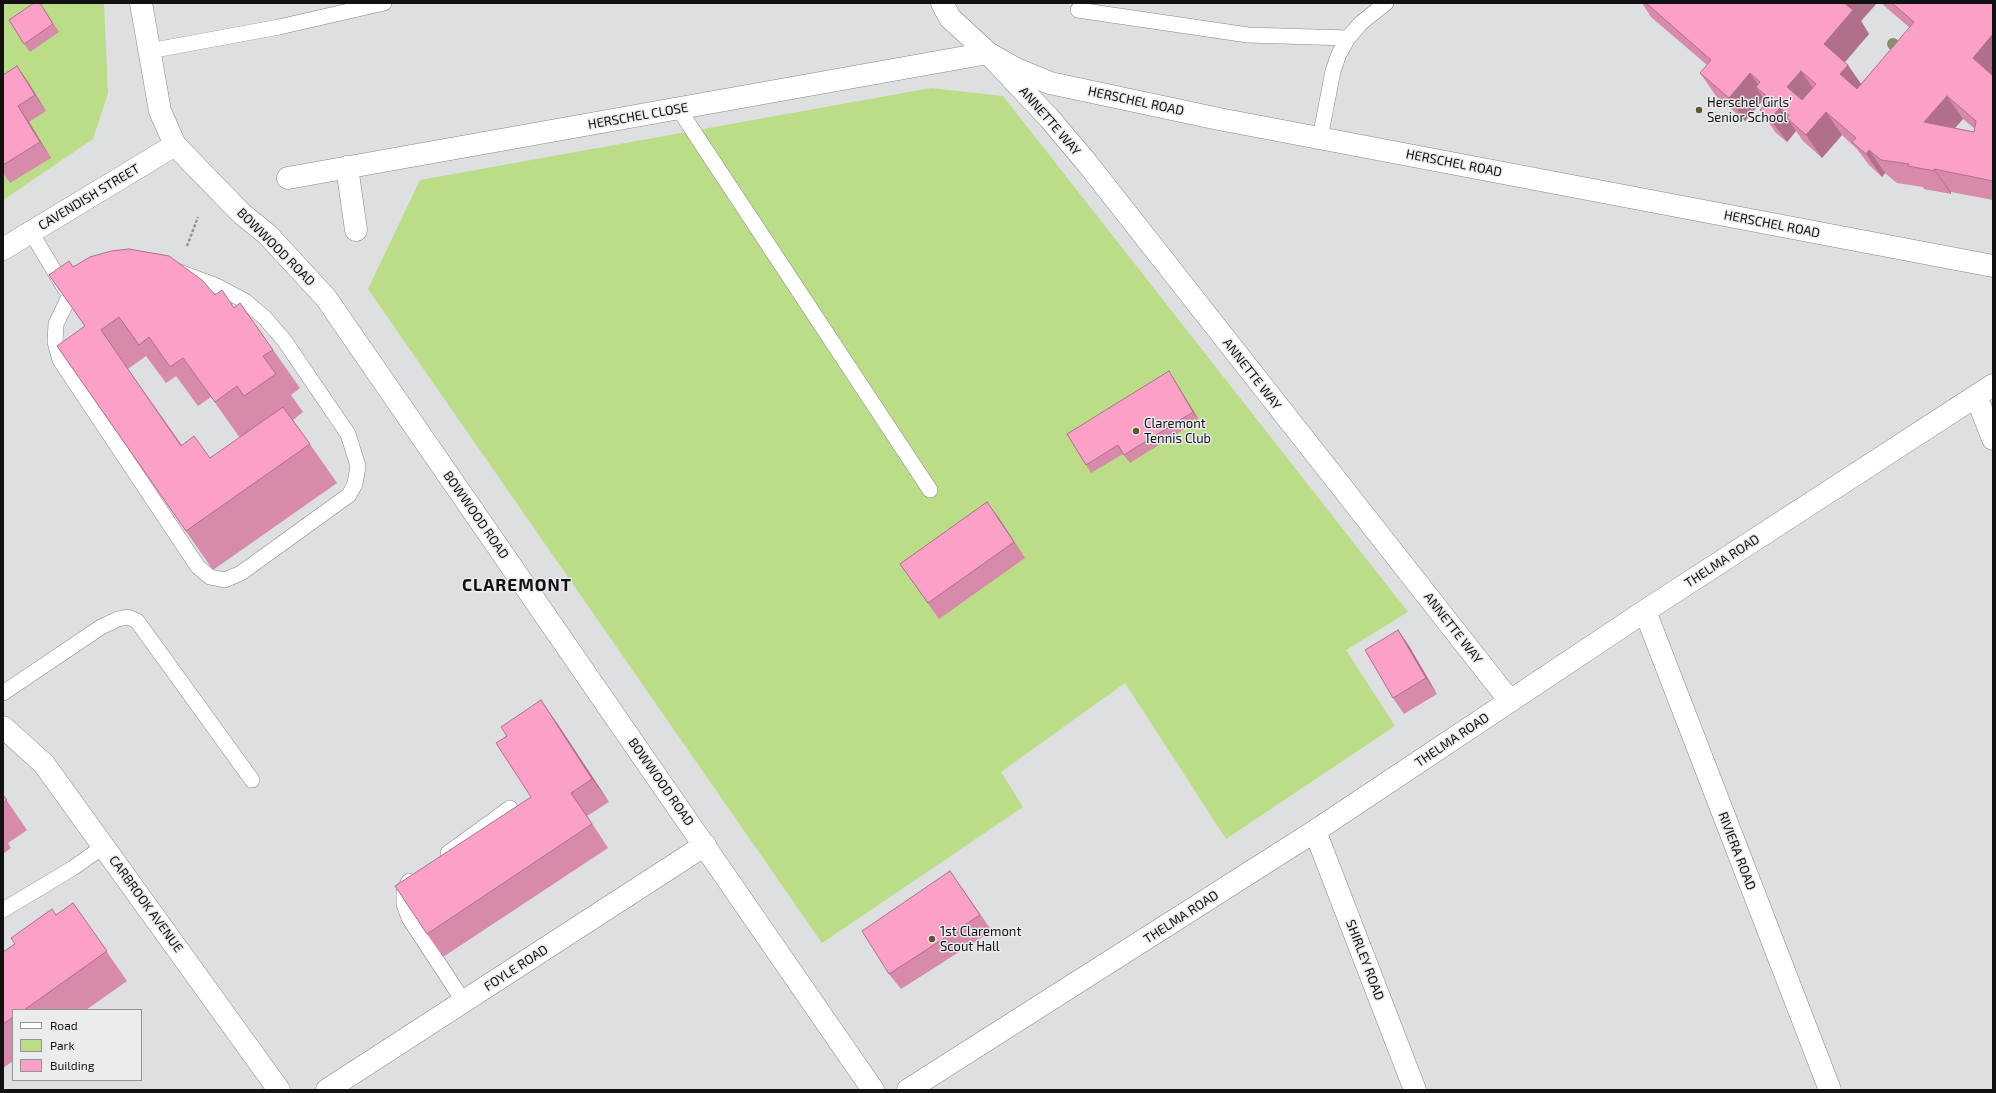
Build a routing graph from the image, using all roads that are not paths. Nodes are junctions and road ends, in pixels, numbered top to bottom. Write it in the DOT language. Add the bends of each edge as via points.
graph roads {
  1 [pos="141,3"];
  2 [pos="384,3"];
  3 [pos="942,3"];
  4 [pos="1386,3"];
  5 [pos="1078,10"];
  6 [pos="1348,38"];
  7 [pos="150,51"];
  8 [pos="988,52"];
  9 [pos="678,108"];
  10 [pos="1320,138"];
  11 [pos="175,145"];
  12 [pos="347,168"];
  13 [pos="288,178"];
  14 [pos="356,230"];
  15 [pos="31,232"];
  16 [pos="3,249"];
  17 [pos="1993,266"];
  18 [pos="69,297"];
  19 [pos="1984,390"];
  20 [pos="1993,439"];
  21 [pos="930,490"];
  22 [pos="1645,611"];
  23 [pos="3,693"];
  24 [pos="1510,701"];
  25 [pos="3,727"];
  26 [pos="252,780"];
  27 [pos="510,808"];
  28 [pos="1315,831"];
  29 [pos="705,845"];
  30 [pos="104,846"];
  31 [pos="434,863"];
  32 [pos="422,872"];
  33 [pos="3,910"];
  34 [pos="464,1002"];
  35 [pos="279,1090"];
  36 [pos="327,1090"];
  37 [pos="873,1090"];
  38 [pos="908,1090"];
  39 [pos="1415,1090"];
  40 [pos="1830,1090"];
  1 -- 7 [label="street, BOWWOOD ROAD"];
  2 -- 7 [label="lane" via="279,27"];
  3 -- 8 [label="street, HERSCHEL ROAD" via="950,18"];
  4 -- 6 [label="lane" via="1361,23"];
  5 -- 6 [label="lane" via="1248,35"];
  6 -- 10 [label="lane" via="1333,71"];
  7 -- 11 [label="street, BOWWOOD ROAD" via="160,111"];
  8 -- 9 [label="street, HERSCHEL CLOSE"];
  8 -- 10 [label="street, HERSCHEL ROAD" via="1016,69 1050,84"];
  8 -- 24 [label="street, ANNETTE WAY" via="1050,119 1087,164"];
  9 -- 12 [label="street, HERSCHEL CLOSE"];
  9 -- 21 [label="lane"];
  10 -- 17 [label="street, HERSCHEL ROAD"];
  11 -- 15 [label="street, CAVENDISH STREET"];
  11 -- 29 [label="street, BOWWOOD ROAD" via="242,214 268,235 326,298"];
  12 -- 13 [label="street, HERSCHEL CLOSE"];
  12 -- 14 [label="street"];
  15 -- 16 [label="street, CAVENDISH STREET"];
  15 -- 18 [label="lane"];
  18 -- 18 [label="lane" via="56,324 55,342 60,360 198,568 210,577 225,580 241,573 349,495 356,484 358,466 348,434 284,340 246,301 177,271 144,271"];
  19 -- 20 [label="street"];
  19 -- 22 [label="street, THELMA ROAD"];
  22 -- 24 [label="street, THELMA ROAD"];
  22 -- 40 [label="street, RIVIERA ROAD"];
  23 -- 26 [label="lane" via="101,627 118,618 128,617 137,621"];
  24 -- 28 [label="street, THELMA ROAD"];
  25 -- 30 [label="street, CARBROOK AVENUE" via="44,764"];
  27 -- 31 [label="lane"];
  28 -- 38 [label="street, THELMA ROAD"];
  28 -- 39 [label="street, SHIRLEY ROAD"];
  29 -- 34 [label="street, FOYLE ROAD"];
  29 -- 37 [label="street, BOWWOOD ROAD"];
  30 -- 33 [label="lane"];
  30 -- 35 [label="street, CARBROOK AVENUE"];
  32 -- 34 [label="lane" via="409,881 404,891 404,904 409,918"];
  34 -- 36 [label="street, FOYLE ROAD"];
}
